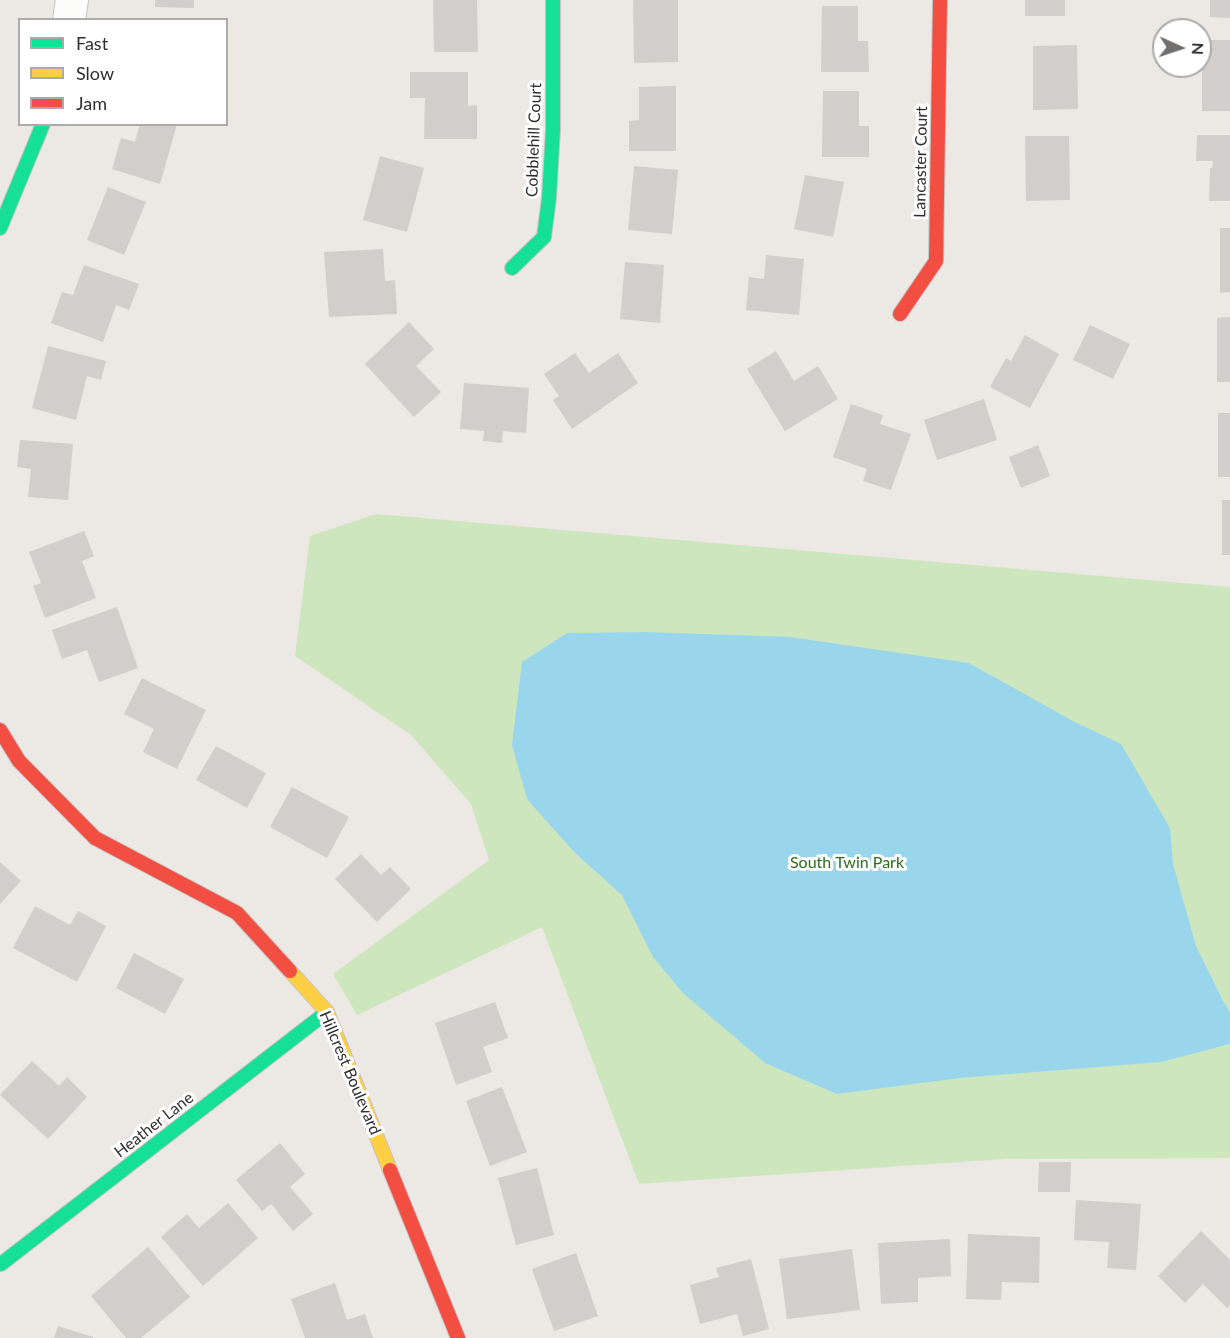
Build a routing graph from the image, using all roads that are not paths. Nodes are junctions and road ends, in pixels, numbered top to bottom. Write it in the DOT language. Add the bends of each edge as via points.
graph roads {
  1 [pos="72,0"];
  2 [pos="553,0"];
  3 [pos="940,0"];
  4 [pos="69,18"];
  5 [pos="42,126"];
  6 [pos="0,228"];
  7 [pos="513,268"];
  8 [pos="900,314"];
  9 [pos="0,730"];
  10 [pos="327,1012"];
  11 [pos="0,1265"];
  12 [pos="458,1338"];
  1 -- 4 [label="street"];
  2 -- 7 [label="street, Cobblehill Court" via="553,129 544,237"];
  3 -- 8 [label="street, Lancaster Court" via="936,261"];
  5 -- 6 [label="street"];
  9 -- 10 [label="street, Hillcrest Boulevard" via="19,761 95,838 237,913"];
  10 -- 11 [label="street, Heather Lane"];
  10 -- 12 [label="street, Hillcrest Boulevard"];
}
